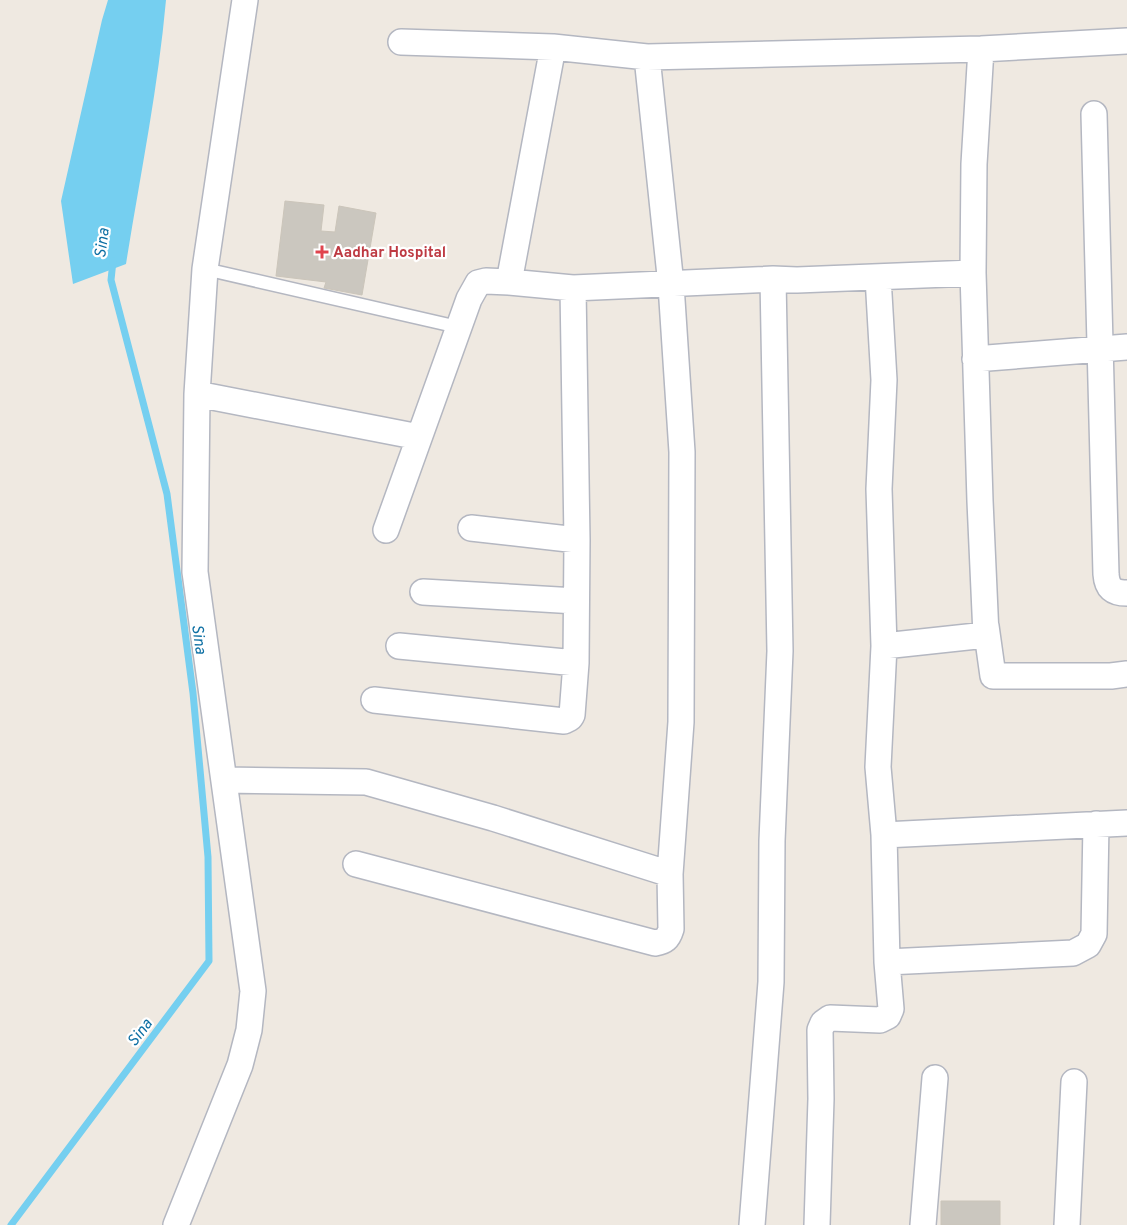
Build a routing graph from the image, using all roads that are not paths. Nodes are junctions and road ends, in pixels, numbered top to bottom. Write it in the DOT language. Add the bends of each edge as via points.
graph roads {
  1 [pos="244,0"];
  2 [pos="1127,41"];
  3 [pos="402,42"];
  4 [pos="553,47"];
  5 [pos="981,48"];
  6 [pos="648,57"];
  7 [pos="1094,114"];
  8 [pos="205,269"];
  9 [pos="973,273"];
  10 [pos="878,277"];
  11 [pos="773,279"];
  12 [pos="509,282"];
  13 [pos="671,285"];
  14 [pos="573,288"];
  15 [pos="458,326"];
  16 [pos="1127,346"];
  17 [pos="1101,348"];
  18 [pos="975,359"];
  19 [pos="197,394"];
  20 [pos="419,437"];
  21 [pos="471,528"];
  22 [pos="386,530"];
  23 [pos="577,540"];
  24 [pos="422,592"];
  25 [pos="1127,592"];
  26 [pos="576,601"];
  27 [pos="986,626"];
  28 [pos="399,646"];
  29 [pos="884,646"];
  30 [pos="576,663"];
  31 [pos="1127,674"];
  32 [pos="374,700"];
  33 [pos="224,780"];
  34 [pos="1127,823"];
  35 [pos="1096,824"];
  36 [pos="884,835"];
  37 [pos="356,864"];
  38 [pos="670,874"];
  39 [pos="887,962"];
  40 [pos="935,1078"];
  41 [pos="1074,1082"];
  42 [pos="176,1225"];
  43 [pos="752,1225"];
  44 [pos="816,1225"];
  45 [pos="923,1225"];
  46 [pos="1067,1225"];
  1 -- 8 [label="street"];
  2 -- 5 [label="street"];
  3 -- 4 [label="street"];
  4 -- 6 [label="street"];
  4 -- 12 [label="street"];
  5 -- 6 [label="street"];
  5 -- 9 [label="street" via="974,164"];
  6 -- 13 [label="street"];
  7 -- 17 [label="street"];
  8 -- 15 [label="lane"];
  8 -- 19 [label="street"];
  9 -- 10 [label="street"];
  9 -- 18 [label="street"];
  10 -- 11 [label="street"];
  10 -- 29 [label="street" via="884,380 879,489"];
  11 -- 13 [label="street"];
  11 -- 43 [label="street" via="780,651 772,841 771,982"];
  12 -- 14 [label="street"];
  12 -- 15 [label="street" via="478,283"];
  13 -- 14 [label="street"];
  13 -- 38 [label="street" via="682,452 681,722"];
  14 -- 23 [label="street"];
  15 -- 20 [label="street"];
  16 -- 17 [label="street"];
  17 -- 18 [label="street"];
  17 -- 25 [label="street" via="1106,582 1118,593"];
  18 -- 27 [label="street"];
  19 -- 20 [label="street"];
  19 -- 33 [label="street" via="195,572"];
  20 -- 22 [label="street"];
  21 -- 23 [label="street"];
  23 -- 26 [label="street"];
  24 -- 26 [label="street"];
  26 -- 30 [label="street"];
  27 -- 29 [label="street" via="986,635"];
  27 -- 31 [label="street" via="992,676"];
  28 -- 30 [label="street"];
  29 -- 36 [label="street" via="878,767"];
  30 -- 32 [label="street" via="572,715 567,720"];
  33 -- 38 [label="street" via="366,782"];
  33 -- 42 [label="street" via="251,972 251,1013 240,1065"];
  34 -- 35 [label="street"];
  35 -- 36 [label="street"];
  35 -- 39 [label="street" via="1094,934 1088,945 1073,952"];
  36 -- 39 [label="street"];
  37 -- 38 [label="street" via="655,943 669,937 672,929"];
  39 -- 44 [label="street" via="891,1009 888,1016 880,1020 830,1018 823,1022 820,1030"];
  40 -- 45 [label="street"];
  41 -- 46 [label="street"];
}
